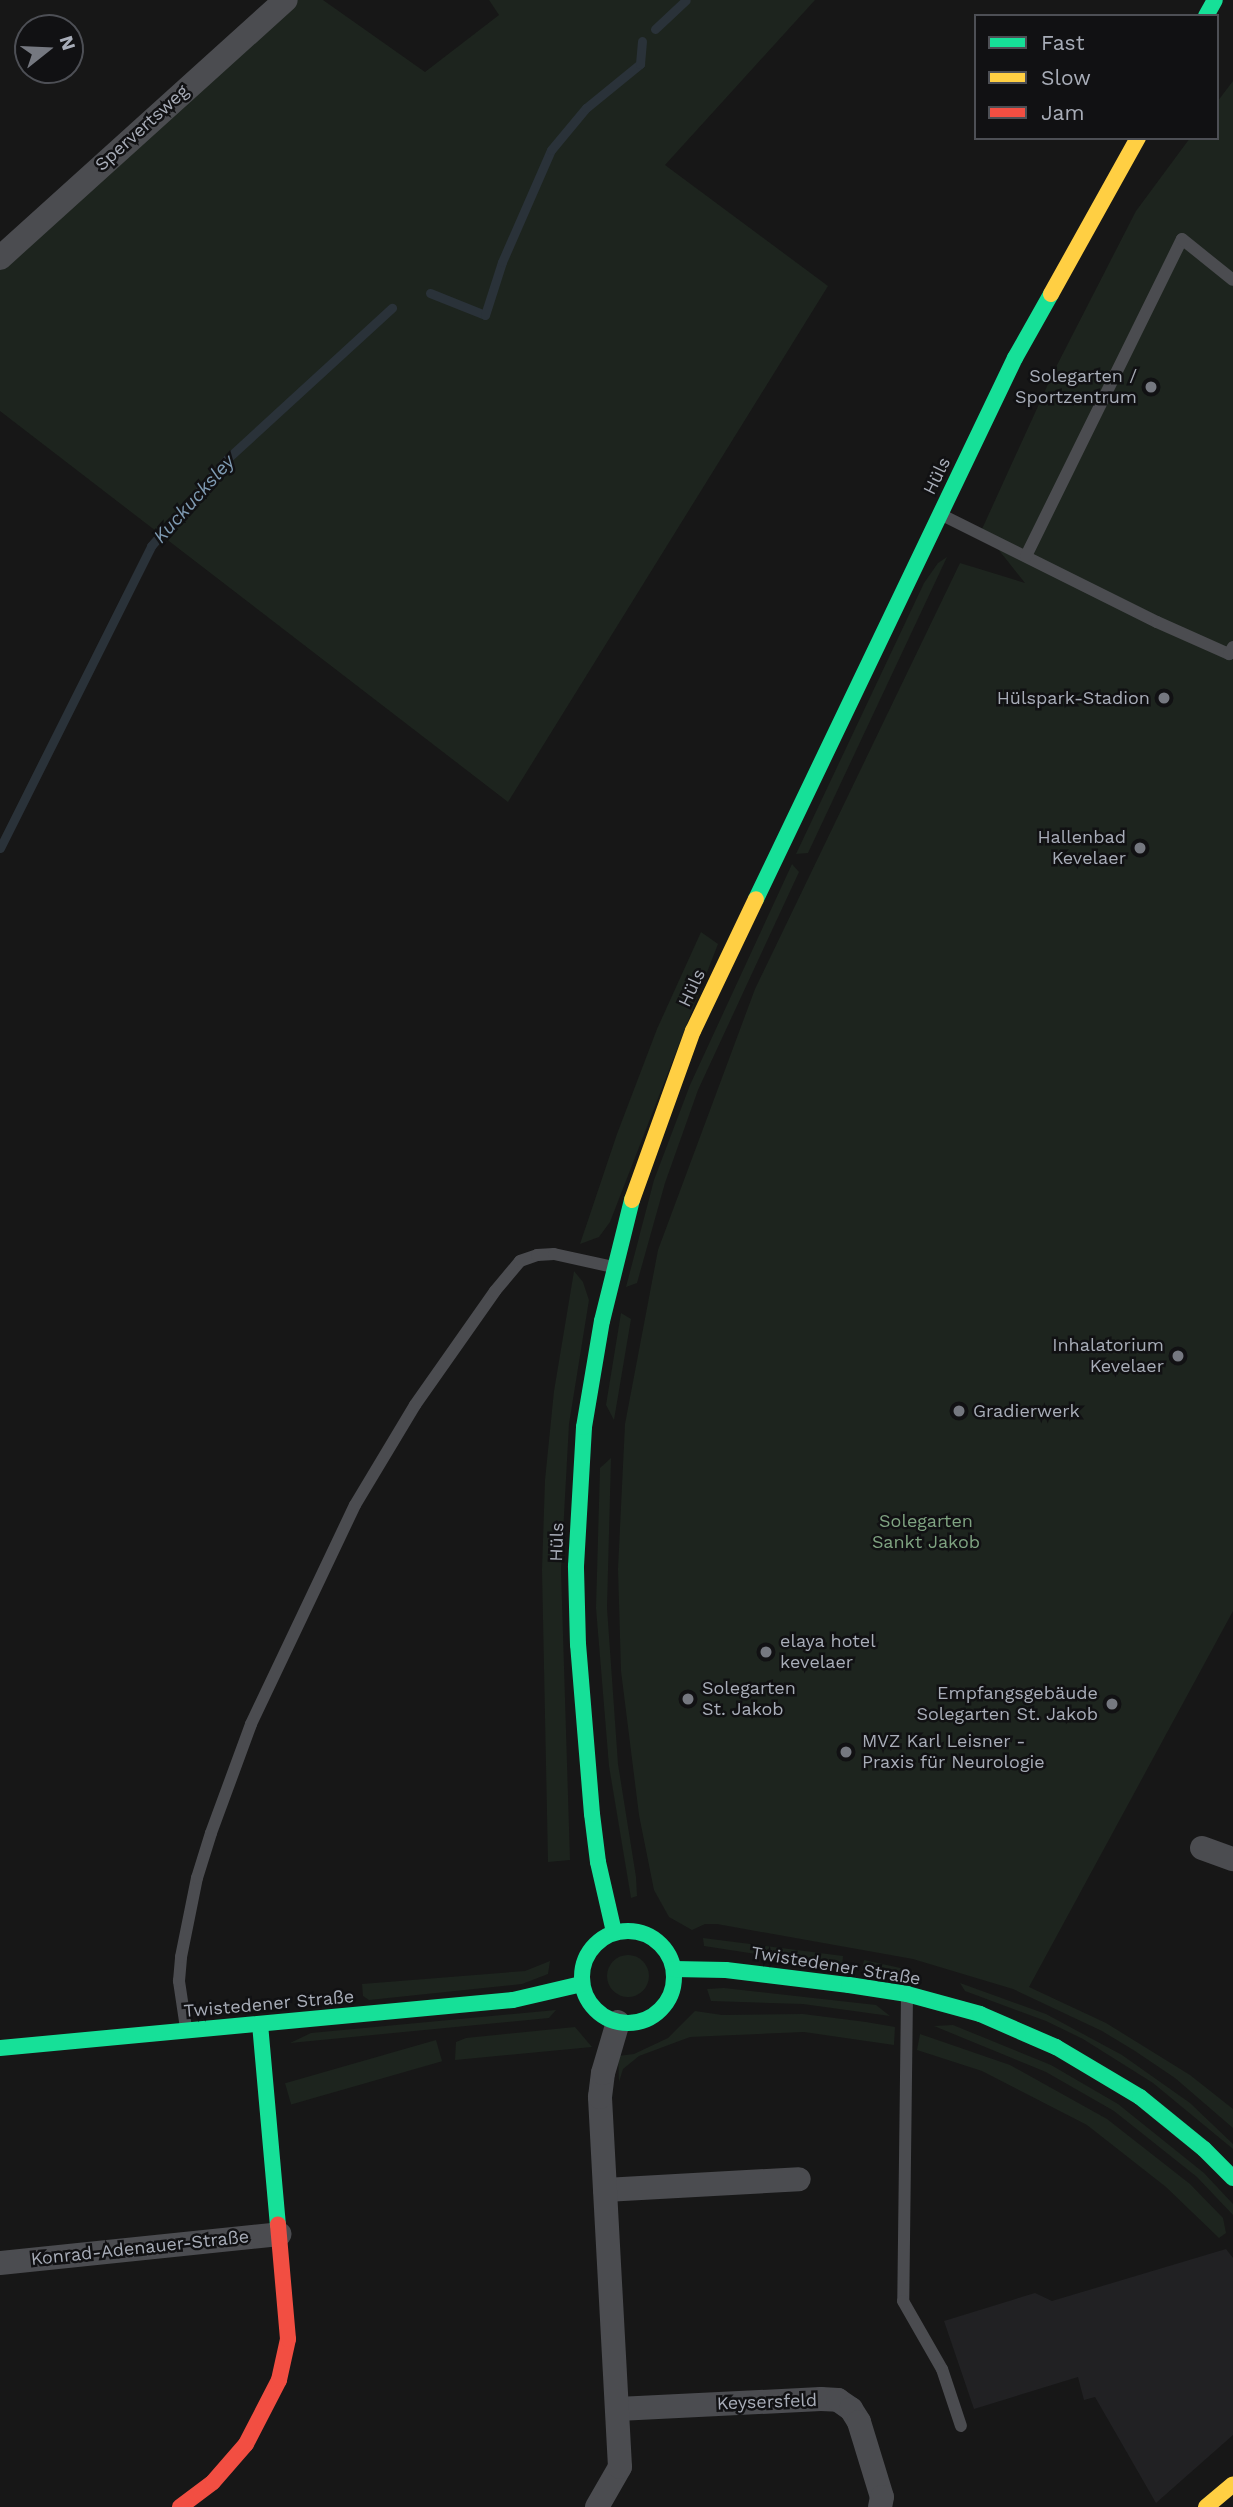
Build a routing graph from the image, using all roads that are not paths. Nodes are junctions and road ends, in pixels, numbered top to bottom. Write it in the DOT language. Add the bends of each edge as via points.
graph roads {
  1 [pos="286,0"];
  2 [pos="1137,140"];
  3 [pos="0,258"];
  4 [pos="1233,280"];
  5 [pos="940,514"];
  6 [pos="1027,556"];
  7 [pos="1233,647"];
  8 [pos="613,1267"];
  9 [pos="1202,1848"];
  10 [pos="1233,1858"];
  11 [pos="614,1932"];
  12 [pos="674,1969"];
  13 [pos="582,1984"];
  14 [pos="906,1994"];
  15 [pos="618,2022"];
  16 [pos="260,2024"];
  17 [pos="187,2031"];
  18 [pos="0,2048"];
  19 [pos="1233,2178"];
  20 [pos="799,2179"];
  21 [pos="605,2190"];
  22 [pos="280,2234"];
  23 [pos="0,2263"];
  24 [pos="618,2409"];
  25 [pos="961,2426"];
  26 [pos="1233,2484"];
  27 [pos="599,2504"];
  28 [pos="180,2507"];
  29 [pos="880,2507"];
  30 [pos="1206,2507"];
  1 -- 3 [label="street, Spervertsweg"];
  2 -- 5 [label="street, Hüls" via="1015,358"];
  4 -- 6 [label="lane" via="1182,239"];
  5 -- 6 [label="lane"];
  5 -- 8 [label="street, Hüls" via="693,1031 638,1177"];
  6 -- 7 [label="lane" via="1229,654"];
  8 -- 11 [label="street, Hüls" via="584,1427 576,1566 590,1800"];
  8 -- 17 [label="lane" via="554,1254 520,1261 415,1405 355,1505 251,1724 211,1833 181,1957 179,1981"];
  9 -- 10 [label="street"];
  11 -- 12 [label="street" via="637,1932 659,1942"];
  11 -- 13 [label="street" via="602,1938 585,1958"];
  12 -- 14 [label="street, Twistedener Straße" via="726,1970"];
  12 -- 15 [label="street" via="674,1985 659,2012 646,2020"];
  13 -- 15 [label="street" via="593,2008"];
  13 -- 16 [label="street, Twistedener Straße" via="513,2000"];
  14 -- 19 [label="street, Twistedener Straße" via="1019,2029 1098,2070 1174,2123"];
  14 -- 25 [label="lane" via="903,2301 942,2369"];
  15 -- 21 [label="street" via="600,2097"];
  16 -- 17 [label="street, Twistedener Straße"];
  16 -- 22 [label="street"];
  17 -- 18 [label="street, Twistedener Straße"];
  20 -- 21 [label="street"];
  21 -- 24 [label="street"];
  22 -- 23 [label="street, Konrad-Adenauer-Straße"];
  22 -- 28 [label="street" via="288,2339 279,2380 246,2444 213,2482"];
  24 -- 27 [label="street" via="620,2467"];
  24 -- 29 [label="street, Keysersfeld" via="838,2400 859,2422 882,2497"];
  26 -- 30 [label="street"];
}
